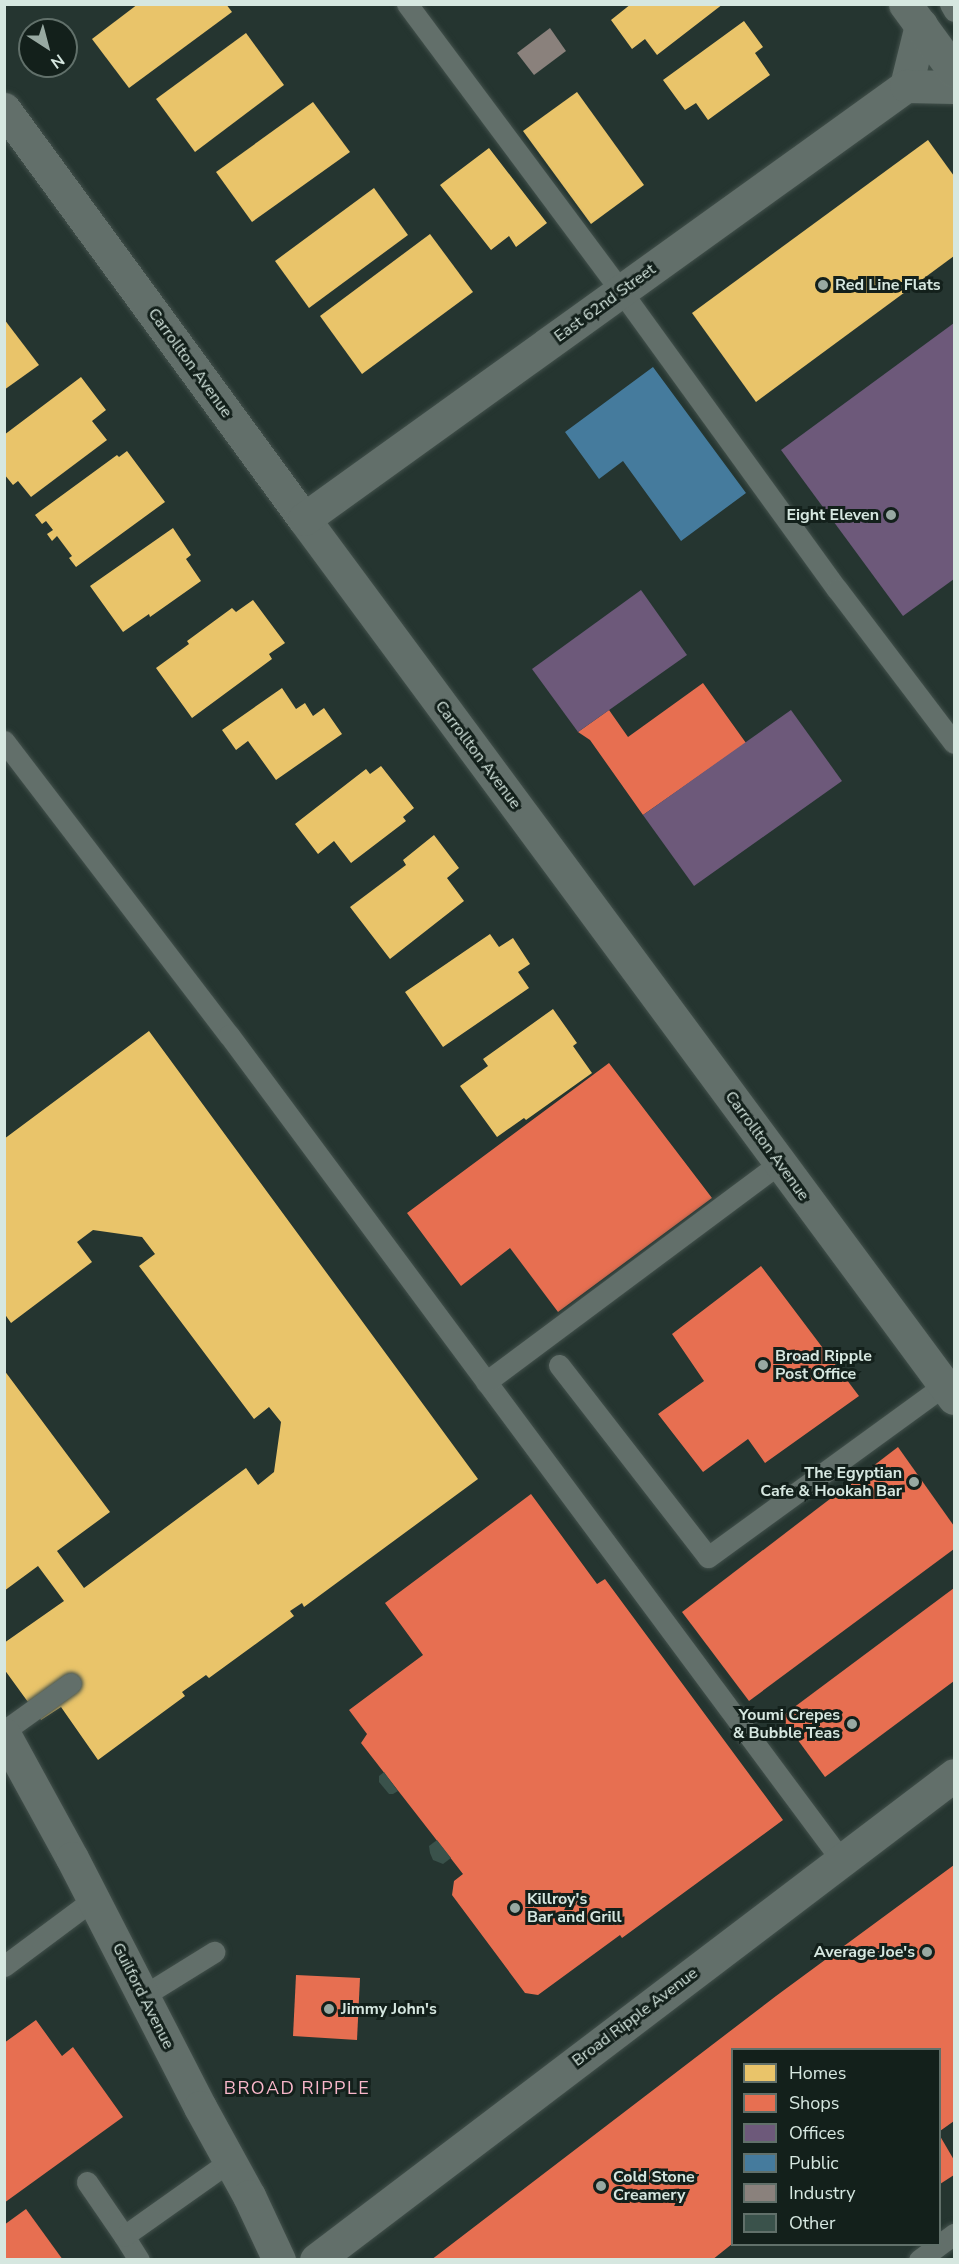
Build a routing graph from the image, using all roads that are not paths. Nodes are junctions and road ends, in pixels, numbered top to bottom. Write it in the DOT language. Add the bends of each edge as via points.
graph roads {
  1 [pos="408,4"];
  2 [pos="950,4"];
  3 [pos="954,11"];
  4 [pos="913,15"];
  5 [pos="954,71"];
  6 [pos="906,86"];
  7 [pos="954,87"];
  8 [pos="4,109"];
  9 [pos="621,291"];
  10 [pos="303,519"];
  11 [pos="4,741"];
  12 [pos="954,743"];
  13 [pos="780,1163"];
  14 [pos="559,1365"];
  15 [pos="486,1382"];
  16 [pos="950,1392"];
  17 [pos="71,1683"];
  18 [pos="4,1732"];
  19 [pos="954,1775"];
  20 [pos="842,1861"];
  21 [pos="94,1899"];
  22 [pos="214,1952"];
  23 [pos="4,1966"];
  24 [pos="143,1996"];
  25 [pos="230,2161"];
  26 [pos="87,2182"];
  27 [pos="954,2234"];
  28 [pos="124,2236"];
  29 [pos="941,2243"];
  30 [pos="937,2246"];
  31 [pos="139,2259"];
  32 [pos="279,2259"];
  33 [pos="316,2259"];
  34 [pos="919,2259"];
  1 -- 9 [label="lane"];
  2 -- 3 [label="lane"];
  4 -- 5 [label="street"];
  4 -- 6 [label="street"];
  6 -- 7 [label="street"];
  6 -- 9 [label="street, East 62nd Street"];
  8 -- 10 [label="street, Carrollton Avenue"];
  9 -- 10 [label="street, East 62nd Street"];
  9 -- 12 [label="lane"];
  10 -- 13 [label="street, Carrollton Avenue"];
  11 -- 15 [label="lane" via="229,1035"];
  13 -- 15 [label="lane"];
  13 -- 16 [label="street, Carrollton Avenue"];
  14 -- 16 [label="lane" via="708,1557"];
  15 -- 20 [label="lane"];
  17 -- 18 [label="lane"];
  18 -- 21 [label="street, Guilford Avenue"];
  19 -- 20 [label="street, Broad Ripple Avenue"];
  20 -- 33 [label="street, Broad Ripple Avenue"];
  21 -- 23 [label="lane"];
  21 -- 24 [label="street, Guilford Avenue"];
  22 -- 24 [label="lane"];
  24 -- 25 [label="street, Guilford Avenue"];
  25 -- 28 [label="lane"];
  25 -- 32 [label="street, Guilford Avenue"];
  26 -- 28 [label="lane"];
  27 -- 29 [label="lane"];
  28 -- 31 [label="lane"];
  30 -- 34 [label="lane"];
}
